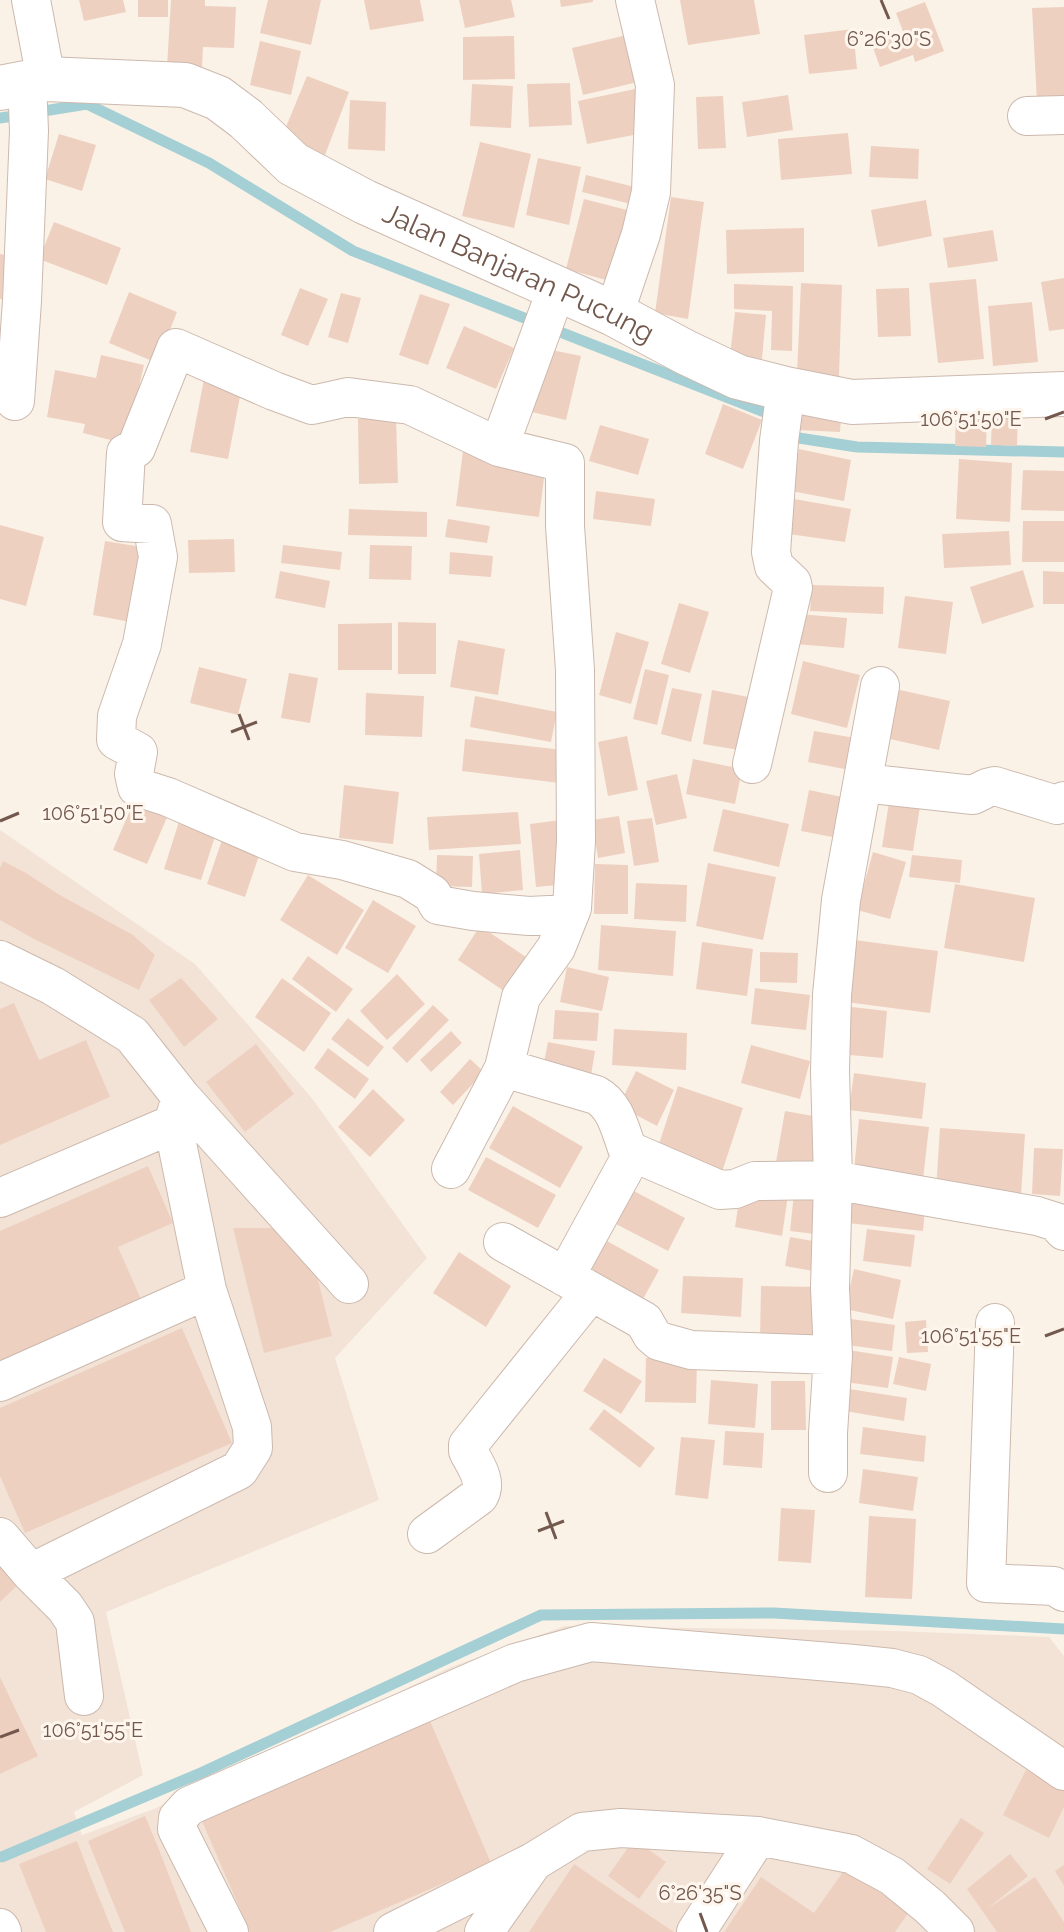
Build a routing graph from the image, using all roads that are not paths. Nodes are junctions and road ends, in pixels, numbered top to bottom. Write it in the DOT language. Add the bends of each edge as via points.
graph roads {
  1 [pos="31,0"];
  2 [pos="635,0"];
  3 [pos="26,96"];
  4 [pos="1064,115"];
  5 [pos="1027,116"];
  6 [pos="557,288"];
  7 [pos="614,314"];
  8 [pos="1064,394"];
  9 [pos="15,401"];
  10 [pos="781,419"];
  11 [pos="499,447"];
  12 [pos="880,686"];
  13 [pos="752,764"];
  14 [pos="863,783"];
  15 [pos="1064,801"];
  16 [pos="569,914"];
  17 [pos="0,960"];
  18 [pos="504,1068"];
  19 [pos="177,1110"];
  20 [pos="633,1153"];
  21 [pos="451,1169"];
  22 [pos="833,1180"];
  23 [pos="0,1198"];
  24 [pos="1064,1231"];
  25 [pos="503,1242"];
  26 [pos="349,1284"];
  27 [pos="578,1284"];
  28 [pos="207,1290"];
  29 [pos="995,1323"];
  30 [pos="833,1355"];
  31 [pos="0,1382"];
  32 [pos="828,1473"];
  33 [pos="427,1534"];
  34 [pos="0,1537"];
  35 [pos="31,1573"];
  36 [pos="1064,1592"];
  37 [pos="84,1696"];
  38 [pos="1064,1771"];
  39 [pos="758,1836"];
  40 [pos="533,1862"];
  41 [pos="933,1924"];
  42 [pos="229,1932"];
  43 [pos="393,1932"];
  44 [pos="484,1932"];
  45 [pos="696,1932"];
  1 -- 3 [label="street"];
  2 -- 7 [label="street" via="655,85 651,192"];
  3 -- 6 [label="street, Jalan Banjaran Pucung" via="185,85 218,98 293,164"];
  3 -- 9 [label="street"];
  4 -- 5 [label="street"];
  6 -- 7 [label="street, Jalan Banjaran Pucung"];
  6 -- 11 [label="street"];
  7 -- 10 [label="street, Jalan Banjaran Pucung" via="738,377"];
  8 -- 10 [label="street, Jalan Banjaran Pucung" via="852,402"];
  10 -- 13 [label="street" via="772,560 793,588"];
  11 -- 16 [label="street" via="565,463 575,670 576,841"];
  11 -- 16 [label="street" via="410,405 348,397 312,405 176,348 136,448 126,453 122,522 152,524 158,557 142,644 117,716 116,740 138,752 137,787 295,852 408,879 432,894 438,905 529,916"];
  12 -- 14 [label="street"];
  14 -- 15 [label="street" via="973,795 995,786 1057,805"];
  14 -- 22 [label="street" via="841,900 832,995"];
  16 -- 18 [label="street" via="556,948 521,997"];
  17 -- 19 [label="street" via="132,1035"];
  18 -- 20 [label="street" via="605,1099"];
  18 -- 21 [label="street"];
  19 -- 23 [label="street"];
  19 -- 26 [label="street"];
  19 -- 28 [label="street"];
  20 -- 22 [label="street" via="720,1190 755,1181"];
  20 -- 27 [label="street"];
  22 -- 24 [label="street" via="1037,1216"];
  22 -- 30 [label="street"];
  25 -- 27 [label="street"];
  27 -- 30 [label="street" via="644,1321 652,1335 672,1346"];
  27 -- 33 [label="street" via="468,1445 483,1490"];
  28 -- 31 [label="street"];
  28 -- 35 [label="street" via="252,1427 253,1448 239,1470"];
  29 -- 36 [label="street" via="986,1583 1054,1586"];
  30 -- 32 [label="street"];
  34 -- 35 [label="street"];
  35 -- 37 [label="street" via="75,1622"];
  38 -- 42 [label="street" via="919,1675 854,1664 591,1642 515,1663 189,1806 178,1818 177,1829"];
  39 -- 40 [label="street" via="621,1828 582,1832"];
  39 -- 41 [label="street" via="851,1854 892,1876"];
  39 -- 45 [label="street"];
  40 -- 43 [label="street"];
  40 -- 44 [label="street"];
}
